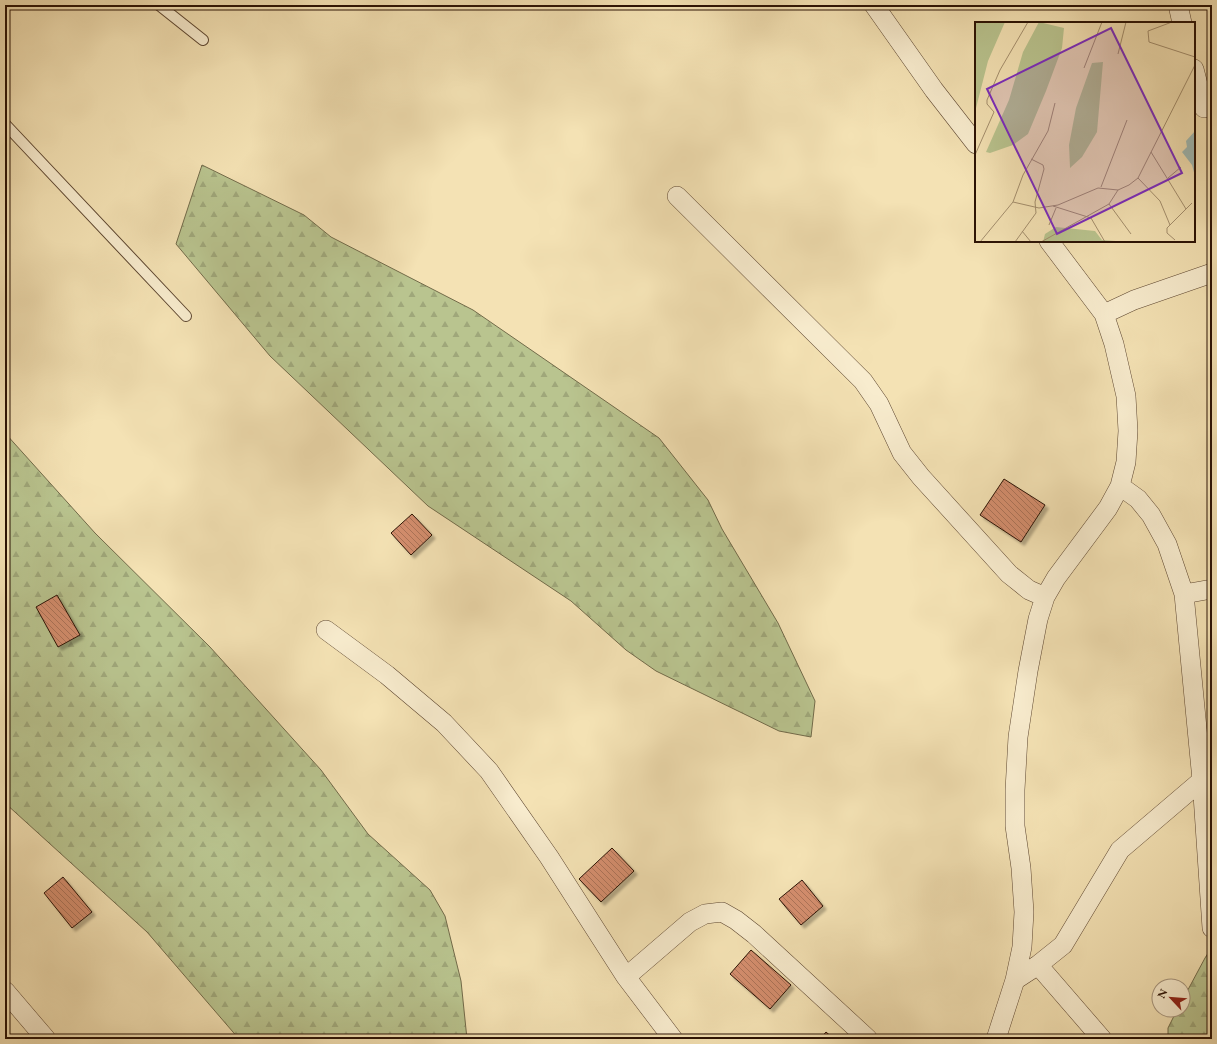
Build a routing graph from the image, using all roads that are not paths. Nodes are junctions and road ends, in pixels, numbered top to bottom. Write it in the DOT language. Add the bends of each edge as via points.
graph roads {
  1 [pos="159,5"];
  2 [pos="874,5"];
  3 [pos="1178,5"];
  4 [pos="1182,22"];
  5 [pos="203,40"];
  6 [pos="1195,73"];
  7 [pos="1203,108"];
  8 [pos="5,124"];
  9 [pos="975,141"];
  10 [pos="676,196"];
  11 [pos="1050,242"];
  12 [pos="1212,273"];
  13 [pos="1104,314"];
  14 [pos="186,316"];
  15 [pos="1120,486"];
  16 [pos="1212,589"];
  17 [pos="1184,594"];
  18 [pos="1046,597"];
  19 [pos="326,630"];
  20 [pos="1207,776"];
  21 [pos="1212,928"];
  22 [pos="1038,965"];
  23 [pos="626,977"];
  24 [pos="1015,980"];
  25 [pos="5,991"];
  26 [pos="46,1039"];
  27 [pos="673,1039"];
  28 [pos="868,1039"];
  29 [pos="996,1039"];
  30 [pos="1102,1039"];
  1 -- 5 [label="lane"];
  2 -- 9 [label="street" via="934,90"];
  3 -- 4 [label="street"];
  6 -- 7 [label="street"];
  8 -- 14 [label="lane"];
  10 -- 18 [label="street" via="863,381 879,404 902,454 921,477 1009,574 1029,590"];
  11 -- 13 [label="street"];
  12 -- 13 [label="street" via="1134,300"];
  13 -- 15 [label="street" via="1126,396 1126,462"];
  15 -- 17 [label="street" via="1138,499 1168,544"];
  15 -- 18 [label="street" via="1108,508 1056,578"];
  16 -- 17 [label="street"];
  17 -- 20 [label="street"];
  18 -- 24 [label="street" via="1038,619 1029,664 1018,737 1015,826 1024,912 1022,947"];
  19 -- 23 [label="street" via="387,675 444,722 489,771 549,857"];
  20 -- 21 [label="street"];
  20 -- 22 [label="street" via="1120,850 1063,945"];
  22 -- 24 [label="street"];
  22 -- 30 [label="street"];
  23 -- 27 [label="street"];
  23 -- 28 [label="street" via="690,922 705,914 722,912 754,934"];
  24 -- 29 [label="street"];
  25 -- 26 [label="street"];
}
